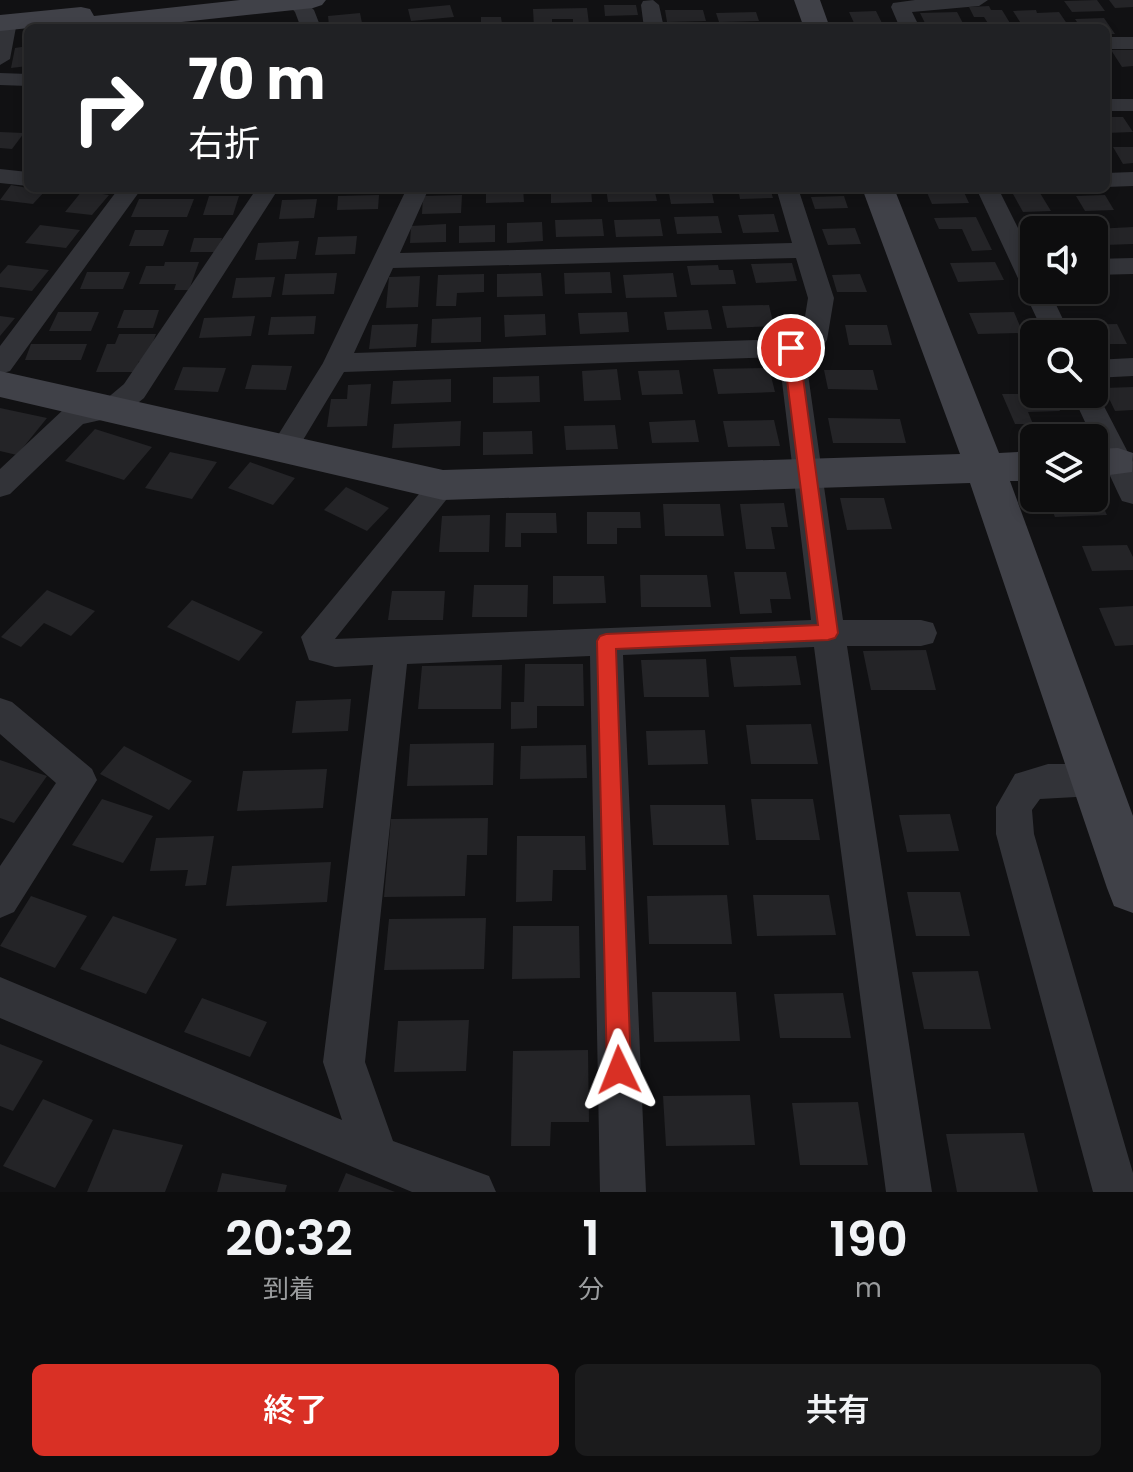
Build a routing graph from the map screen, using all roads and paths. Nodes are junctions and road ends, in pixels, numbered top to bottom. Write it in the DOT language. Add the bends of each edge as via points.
graph roads {
  1 [pos="807,0"];
  2 [pos="977,0"];
  3 [pos="300,1"];
  4 [pos="202,4"];
  5 [pos="650,5"];
  6 [pos="72,24"];
  7 [pos="77,24"];
  8 [pos="309,24"];
  9 [pos="653,24"];
  10 [pos="816,24"];
  11 [pos="908,24"];
  12 [pos="1110,43"];
  13 [pos="1133,43"];
  14 [pos="0,79"];
  15 [pos="24,80"];
  16 [pos="1110,105"];
  17 [pos="1133,105"];
  18 [pos="0,176"];
  19 [pos="24,179"];
  20 [pos="1133,179"];
  21 [pos="1110,180"];
  22 [pos="128,192"];
  23 [pos="265,192"];
  24 [pos="416,192"];
  25 [pos="788,192"];
  26 [pos="880,192"];
  27 [pos="989,192"];
  28 [pos="806,250"];
  29 [pos="1020,254"];
  30 [pos="384,261"];
  31 [pos="1133,266"];
  32 [pos="1108,267"];
  33 [pos="791,348"];
  34 [pos="336,363"];
  35 [pos="0,365"];
  36 [pos="1133,367"];
  37 [pos="1108,368"];
  38 [pos="0,384"];
  39 [pos="113,408"];
  40 [pos="1093,408"];
  41 [pos="284,448"];
  42 [pos="1117,458"];
  43 [pos="1020,467"];
  44 [pos="985,468"];
  45 [pos="806,474"];
  46 [pos="443,485"];
  47 [pos="0,486"];
  48 [pos="828,633"];
  49 [pos="921,633"];
  50 [pos="606,641"];
  51 [pos="392,650"];
  52 [pos="0,713"];
  53 [pos="1094,780"];
  54 [pos="1133,888"];
  55 [pos="0,899"];
  56 [pos="0,997"];
  57 [pos="377,1157"];
  58 [pos="473,1192"];
  59 [pos="623,1192"];
  60 [pos="909,1192"];
  61 [pos="1116,1192"];
  1 -- 10 [label="street"];
  2 -- 11 [label="street" via="900,7"];
  3 -- 4 [label="street"];
  3 -- 8 [label="street"];
  4 -- 6 [label="street"];
  4 -- 7 [label="street"];
  5 -- 9 [label="street"];
  12 -- 13 [label="street"];
  14 -- 15 [label="street"];
  16 -- 17 [label="street"];
  18 -- 19 [label="street"];
  20 -- 21 [label="street"];
  22 -- 35 [label="street"];
  23 -- 39 [label="street" via="134,391"];
  24 -- 30 [label="street"];
  25 -- 28 [label="street"];
  26 -- 44 [label="street"];
  27 -- 29 [label="street"];
  28 -- 30 [label="street"];
  28 -- 33 [label="street" via="821,298 814,340"];
  30 -- 34 [label="street"];
  31 -- 32 [label="street"];
  33 -- 34 [label="street"];
  33 -- 45 [label="street"];
  34 -- 41 [label="street"];
  36 -- 37 [label="street"];
  38 -- 39 [label="street"];
  39 -- 41 [label="street"];
  39 -- 47 [label="street" via="74,416"];
  40 -- 42 [label="street"];
  41 -- 46 [label="street"];
  43 -- 44 [label="street"];
  44 -- 45 [label="street"];
  44 -- 53 [label="street"];
  45 -- 46 [label="street"];
  45 -- 48 [label="street"];
  46 -- 51 [label="street" via="317,637 321,650 335,653"];
  48 -- 49 [label="street"];
  48 -- 50 [label="street"];
  48 -- 60 [label="street"];
  50 -- 51 [label="street"];
  50 -- 59 [label="street"];
  51 -- 57 [label="street" via="344,1062"];
  52 -- 55 [label="street" via="79,780"];
  53 -- 54 [label="street"];
  53 -- 61 [label="street" via="1048,780 1028,786 1014,807 1015,834"];
  56 -- 57 [label="street"];
  57 -- 58 [label="street"];
}
